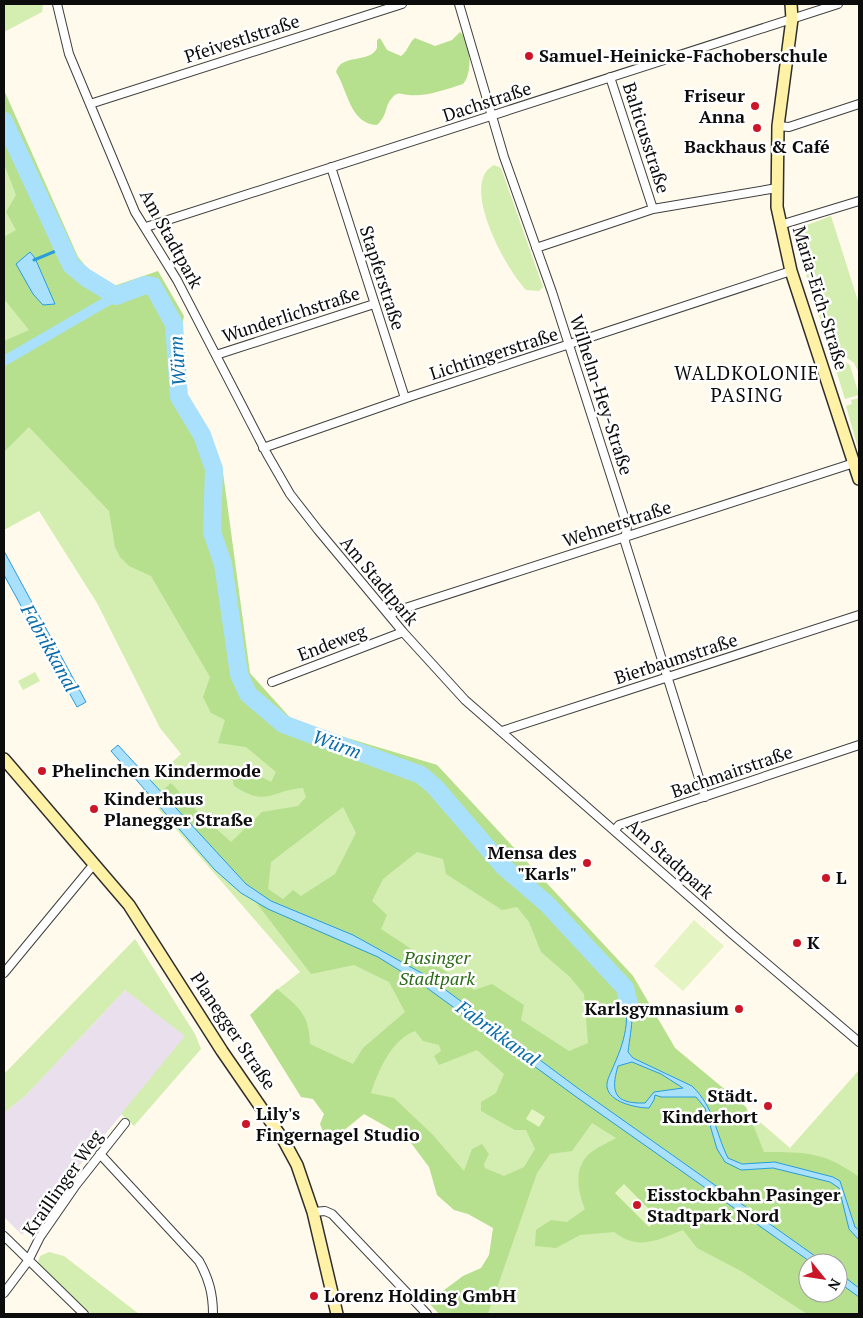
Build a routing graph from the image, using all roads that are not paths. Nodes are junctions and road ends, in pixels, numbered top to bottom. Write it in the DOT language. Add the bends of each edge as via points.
graph roads {
  1 [pos="59,4"];
  2 [pos="402,4"];
  3 [pos="459,4"];
  4 [pos="791,4"];
  5 [pos="838,4"];
  6 [pos="792,19"];
  7 [pos="610,77"];
  8 [pos="90,104"];
  9 [pos="859,104"];
  10 [pos="492,116"];
  11 [pos="778,126"];
  12 [pos="331,167"];
  13 [pos="776,188"];
  14 [pos="859,201"];
  15 [pos="653,209"];
  16 [pos="780,225"];
  17 [pos="146,227"];
  18 [pos="536,248"];
  19 [pos="790,271"];
  20 [pos="374,304"];
  21 [pos="569,345"];
  22 [pos="216,355"];
  23 [pos="405,398"];
  24 [pos="263,448"];
  25 [pos="854,463"];
  26 [pos="859,479"];
  27 [pos="626,536"];
  28 [pos="859,615"];
  29 [pos="390,616"];
  30 [pos="403,632"];
  31 [pos="668,677"];
  32 [pos="272,682"];
  33 [pos="502,731"];
  34 [pos="859,745"];
  35 [pos="4,759"];
  36 [pos="705,797"];
  37 [pos="615,830"];
  38 [pos="94,864"];
  39 [pos="4,973"];
  40 [pos="859,1042"];
  41 [pos="125,1123"];
  42 [pos="100,1154"];
  43 [pos="313,1212"];
  44 [pos="4,1236"];
  45 [pos="28,1261"];
  46 [pos="4,1293"];
  47 [pos="84,1314"];
  48 [pos="213,1314"];
  49 [pos="337,1314"];
  50 [pos="427,1314"];
  1 -- 8 [label="street, Am Stadtpark" via="69,54"];
  2 -- 8 [label="street, Pfeivestlstraße"];
  3 -- 10 [label="street, Wilhelm-Hey-Straße"];
  4 -- 6 [label="main road, Maria-Eich-Straße"];
  5 -- 6 [label="street, Dachstraße"];
  6 -- 7 [label="street, Dachstraße"];
  6 -- 11 [label="main road, Maria-Eich-Straße"];
  7 -- 10 [label="street, Dachstraße"];
  7 -- 15 [label="street, Balticusstraße"];
  8 -- 17 [label="street, Am Stadtpark" via="135,212"];
  9 -- 11 [label="street" via="788,127"];
  10 -- 12 [label="street, Dachstraße"];
  10 -- 18 [label="street, Wilhelm-Hey-Straße"];
  11 -- 13 [label="main road, Maria-Eich-Straße"];
  12 -- 17 [label="street, Dachstraße"];
  12 -- 20 [label="street, Stapferstraße"];
  13 -- 15 [label="street"];
  13 -- 16 [label="main road, Maria-Eich-Straße"];
  14 -- 16 [label="street"];
  15 -- 18 [label="street"];
  16 -- 19 [label="main road, Maria-Eich-Straße"];
  17 -- 22 [label="street, Am Stadtpark"];
  18 -- 21 [label="street, Wilhelm-Hey-Straße"];
  19 -- 21 [label="street, Lichtingerstraße"];
  19 -- 25 [label="main road, Maria-Eich-Straße"];
  20 -- 22 [label="street, Wunderlichstraße"];
  20 -- 23 [label="street, Stapferstraße"];
  21 -- 23 [label="street, Lichtingerstraße"];
  21 -- 27 [label="street, Wilhelm-Hey-Straße" via="627,526"];
  22 -- 24 [label="street, Am Stadtpark"];
  23 -- 24 [label="street, Lichtingerstraße"];
  24 -- 29 [label="street, Am Stadtpark" via="290,494"];
  25 -- 26 [label="main road, Maria-Eich-Straße"];
  25 -- 27 [label="street, Wehnerstraße"];
  27 -- 29 [label="street, Wehnerstraße" via="396,611"];
  27 -- 31 [label="street, Wilhelm-Hey-Straße" via="625,542"];
  28 -- 31 [label="street, Bierbaumstraße"];
  29 -- 30 [label="street, Am Stadtpark"];
  30 -- 32 [label="street, Endeweg"];
  30 -- 33 [label="street, Am Stadtpark" via="452,687"];
  31 -- 33 [label="street, Bierbaumstraße"];
  31 -- 36 [label="street, Wilhelm-Hey-Straße"];
  33 -- 37 [label="street, Am Stadtpark"];
  34 -- 36 [label="street, Bachmairstraße"];
  35 -- 38 [label="main road, Planegger Straße"];
  36 -- 37 [label="street, Bachmairstraße"];
  37 -- 40 [label="street, Am Stadtpark"];
  38 -- 39 [label="street"];
  38 -- 43 [label="main road, Planegger Straße" via="129,905 222,1051 284,1140 297,1165"];
  41 -- 42 [label="street, Kraillinger Weg"];
  42 -- 45 [label="street, Kraillinger Weg" via="40,1237"];
  42 -- 48 [label="street" via="199,1261 209,1279"];
  43 -- 49 [label="main road, Planegger Straße"];
  43 -- 50 [label="street" via="332,1214"];
  44 -- 45 [label="street"];
  45 -- 46 [label="street, Kraillinger Weg"];
  45 -- 47 [label="street"];
}
